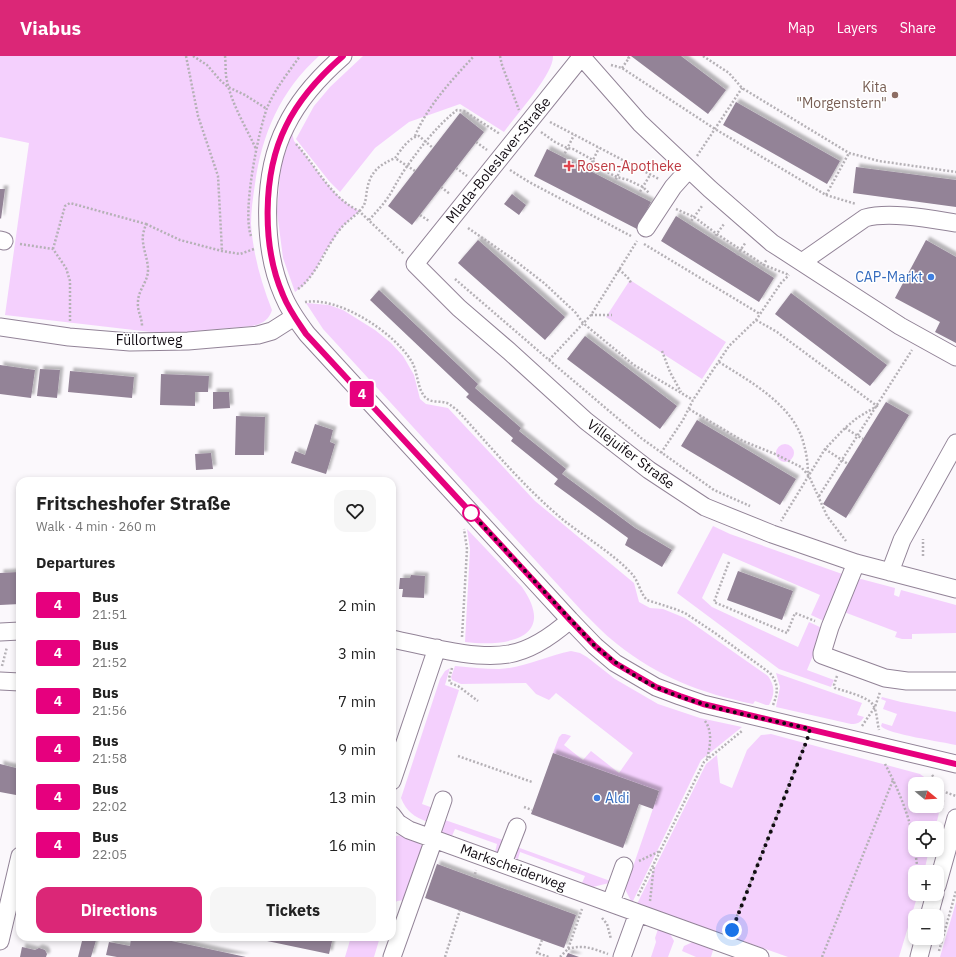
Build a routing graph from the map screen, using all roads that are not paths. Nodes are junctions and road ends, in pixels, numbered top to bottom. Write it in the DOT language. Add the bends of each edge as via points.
graph roads {
  1 [pos="342,56"];
  2 [pos="581,56"];
  3 [pos="689,169"];
  4 [pos="956,223"];
  5 [pos="642,234"];
  6 [pos="802,262"];
  7 [pos="415,264"];
  8 [pos="292,313"];
  9 [pos="0,327"];
  10 [pos="956,357"];
  11 [pos="956,443"];
  12 [pos="856,563"];
  13 [pos="890,572"];
  14 [pos="956,589"];
  15 [pos="570,620"];
  16 [pos="16,632"];
  17 [pos="4,637"];
  18 [pos="396,640"];
  19 [pos="437,648"];
  20 [pos="0,681"];
  21 [pos="956,681"];
  22 [pos="16,682"];
  23 [pos="956,764"];
  24 [pos="396,769"];
  25 [pos="443,800"];
  26 [pos="956,818"];
  27 [pos="396,820"];
  28 [pos="517,827"];
  29 [pos="432,838"];
  30 [pos="503,863"];
  31 [pos="943,865"];
  32 [pos="624,866"];
  33 [pos="16,873"];
  34 [pos="611,902"];
  35 [pos="639,913"];
  36 [pos="0,942"];
  37 [pos="922,945"];
  38 [pos="392,957"];
  39 [pos="622,957"];
  40 [pos="760,957"];
  41 [pos="919,957"];
  1 -- 8 [label="street" via="298,106 285,128 275,154 268,202 268,228 276,274"];
  2 -- 3 [label="street" via="640,123"];
  2 -- 7 [label="street, Mlada-Boleslaver-Straße" via="532,118 495,157"];
  3 -- 5 [label="street" via="673,187"];
  3 -- 6 [label="street" via="772,243"];
  4 -- 6 [label="street" via="923,218 865,218"];
  6 -- 10 [label="street" via="900,326"];
  7 -- 12 [label="street, Villejuifer Straße" via="459,308 586,421 649,470 705,507 772,534"];
  8 -- 9 [label="street, Füllortweg" via="272,331 258,335 188,341 141,342 69,337"];
  8 -- 15 [label="street" via="306,334"];
  11 -- 13 [label="street" via="902,540"];
  12 -- 13 [label="street, Villejuifer Straße"];
  12 -- 21 [label="street" via="830,627 822,653 824,656 885,678 907,681"];
  13 -- 14 [label="street, Villejuifer Straße"];
  15 -- 19 [label="street" via="531,647 510,654 485,656"];
  15 -- 23 [label="street" via="615,663 656,687 703,704"];
  16 -- 17 [label="street"];
  18 -- 19 [label="street"];
  19 -- 24 [label="street"];
  20 -- 22 [label="street"];
  25 -- 29 [label="street"];
  26 -- 31 [label="street"];
  27 -- 29 [label="street, Markscheiderweg"];
  28 -- 30 [label="street"];
  29 -- 30 [label="street, Markscheiderweg"];
  29 -- 38 [label="street"];
  30 -- 34 [label="street, Markscheiderweg"];
  32 -- 34 [label="street"];
  33 -- 36 [label="street"];
  34 -- 35 [label="street, Markscheiderweg"];
  35 -- 39 [label="street"];
  35 -- 40 [label="street, Markscheiderweg"];
  37 -- 41 [label="street"];
}
